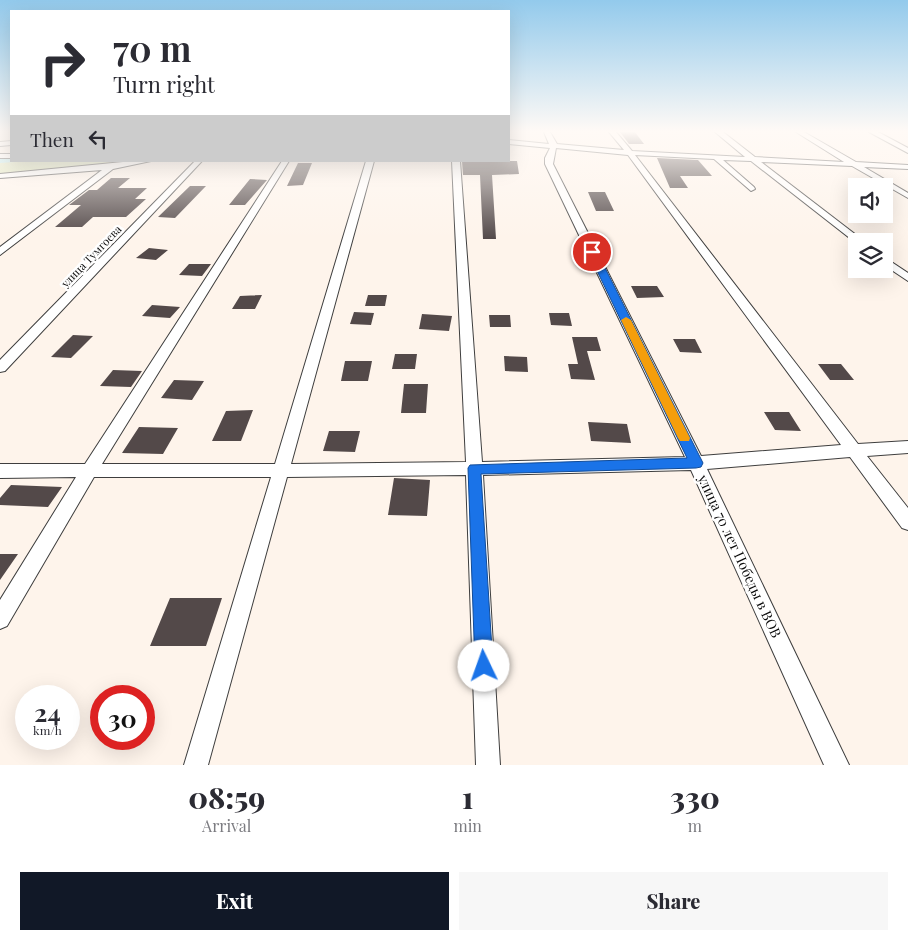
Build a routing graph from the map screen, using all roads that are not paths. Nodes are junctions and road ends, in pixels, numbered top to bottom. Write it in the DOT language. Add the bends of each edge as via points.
graph roads {
  1 [pos="103,168"];
  2 [pos="111,168"];
  3 [pos="193,168"];
  4 [pos="282,168"];
  5 [pos="368,168"];
  6 [pos="456,168"];
  7 [pos="551,168"];
  8 [pos="641,168"];
  9 [pos="728,168"];
  10 [pos="763,168"];
  11 [pos="862,168"];
  12 [pos="10,175"];
  13 [pos="0,176"];
  14 [pos="0,182"];
  15 [pos="751,189"];
  16 [pos="908,196"];
  17 [pos="849,233"];
  18 [pos="0,252"];
  19 [pos="893,267"];
  20 [pos="908,278"];
  21 [pos="0,368"];
  22 [pos="908,447"];
  23 [pos="853,450"];
  24 [pos="696,463"];
  25 [pos="474,468"];
  26 [pos="281,470"];
  27 [pos="0,471"];
  28 [pos="89,471"];
  29 [pos="908,522"];
  30 [pos="0,618"];
  31 [pos="196,765"];
  32 [pos="488,765"];
  33 [pos="837,765"];
  1 -- 12 [label="street"];
  2 -- 18 [label="street"];
  3 -- 21 [label="street, улица Тумгоева"];
  4 -- 28 [label="street"];
  5 -- 26 [label="street"];
  6 -- 25 [label="street"];
  7 -- 24 [label="street, улица 70 лет Победы в ВОВ"];
  8 -- 23 [label="street"];
  9 -- 15 [label="street"];
  10 -- 17 [label="street"];
  11 -- 16 [label="street"];
  12 -- 13 [label="street"];
  12 -- 14 [label="street"];
  19 -- 20 [label="street"];
  22 -- 23 [label="street"];
  23 -- 24 [label="street"];
  23 -- 29 [label="street"];
  24 -- 25 [label="street"];
  24 -- 33 [label="street, улица 70 лет Победы в ВОВ"];
  25 -- 26 [label="street"];
  25 -- 32 [label="street"];
  26 -- 28 [label="street"];
  26 -- 31 [label="street"];
  27 -- 28 [label="street"];
  28 -- 30 [label="street"];
}
